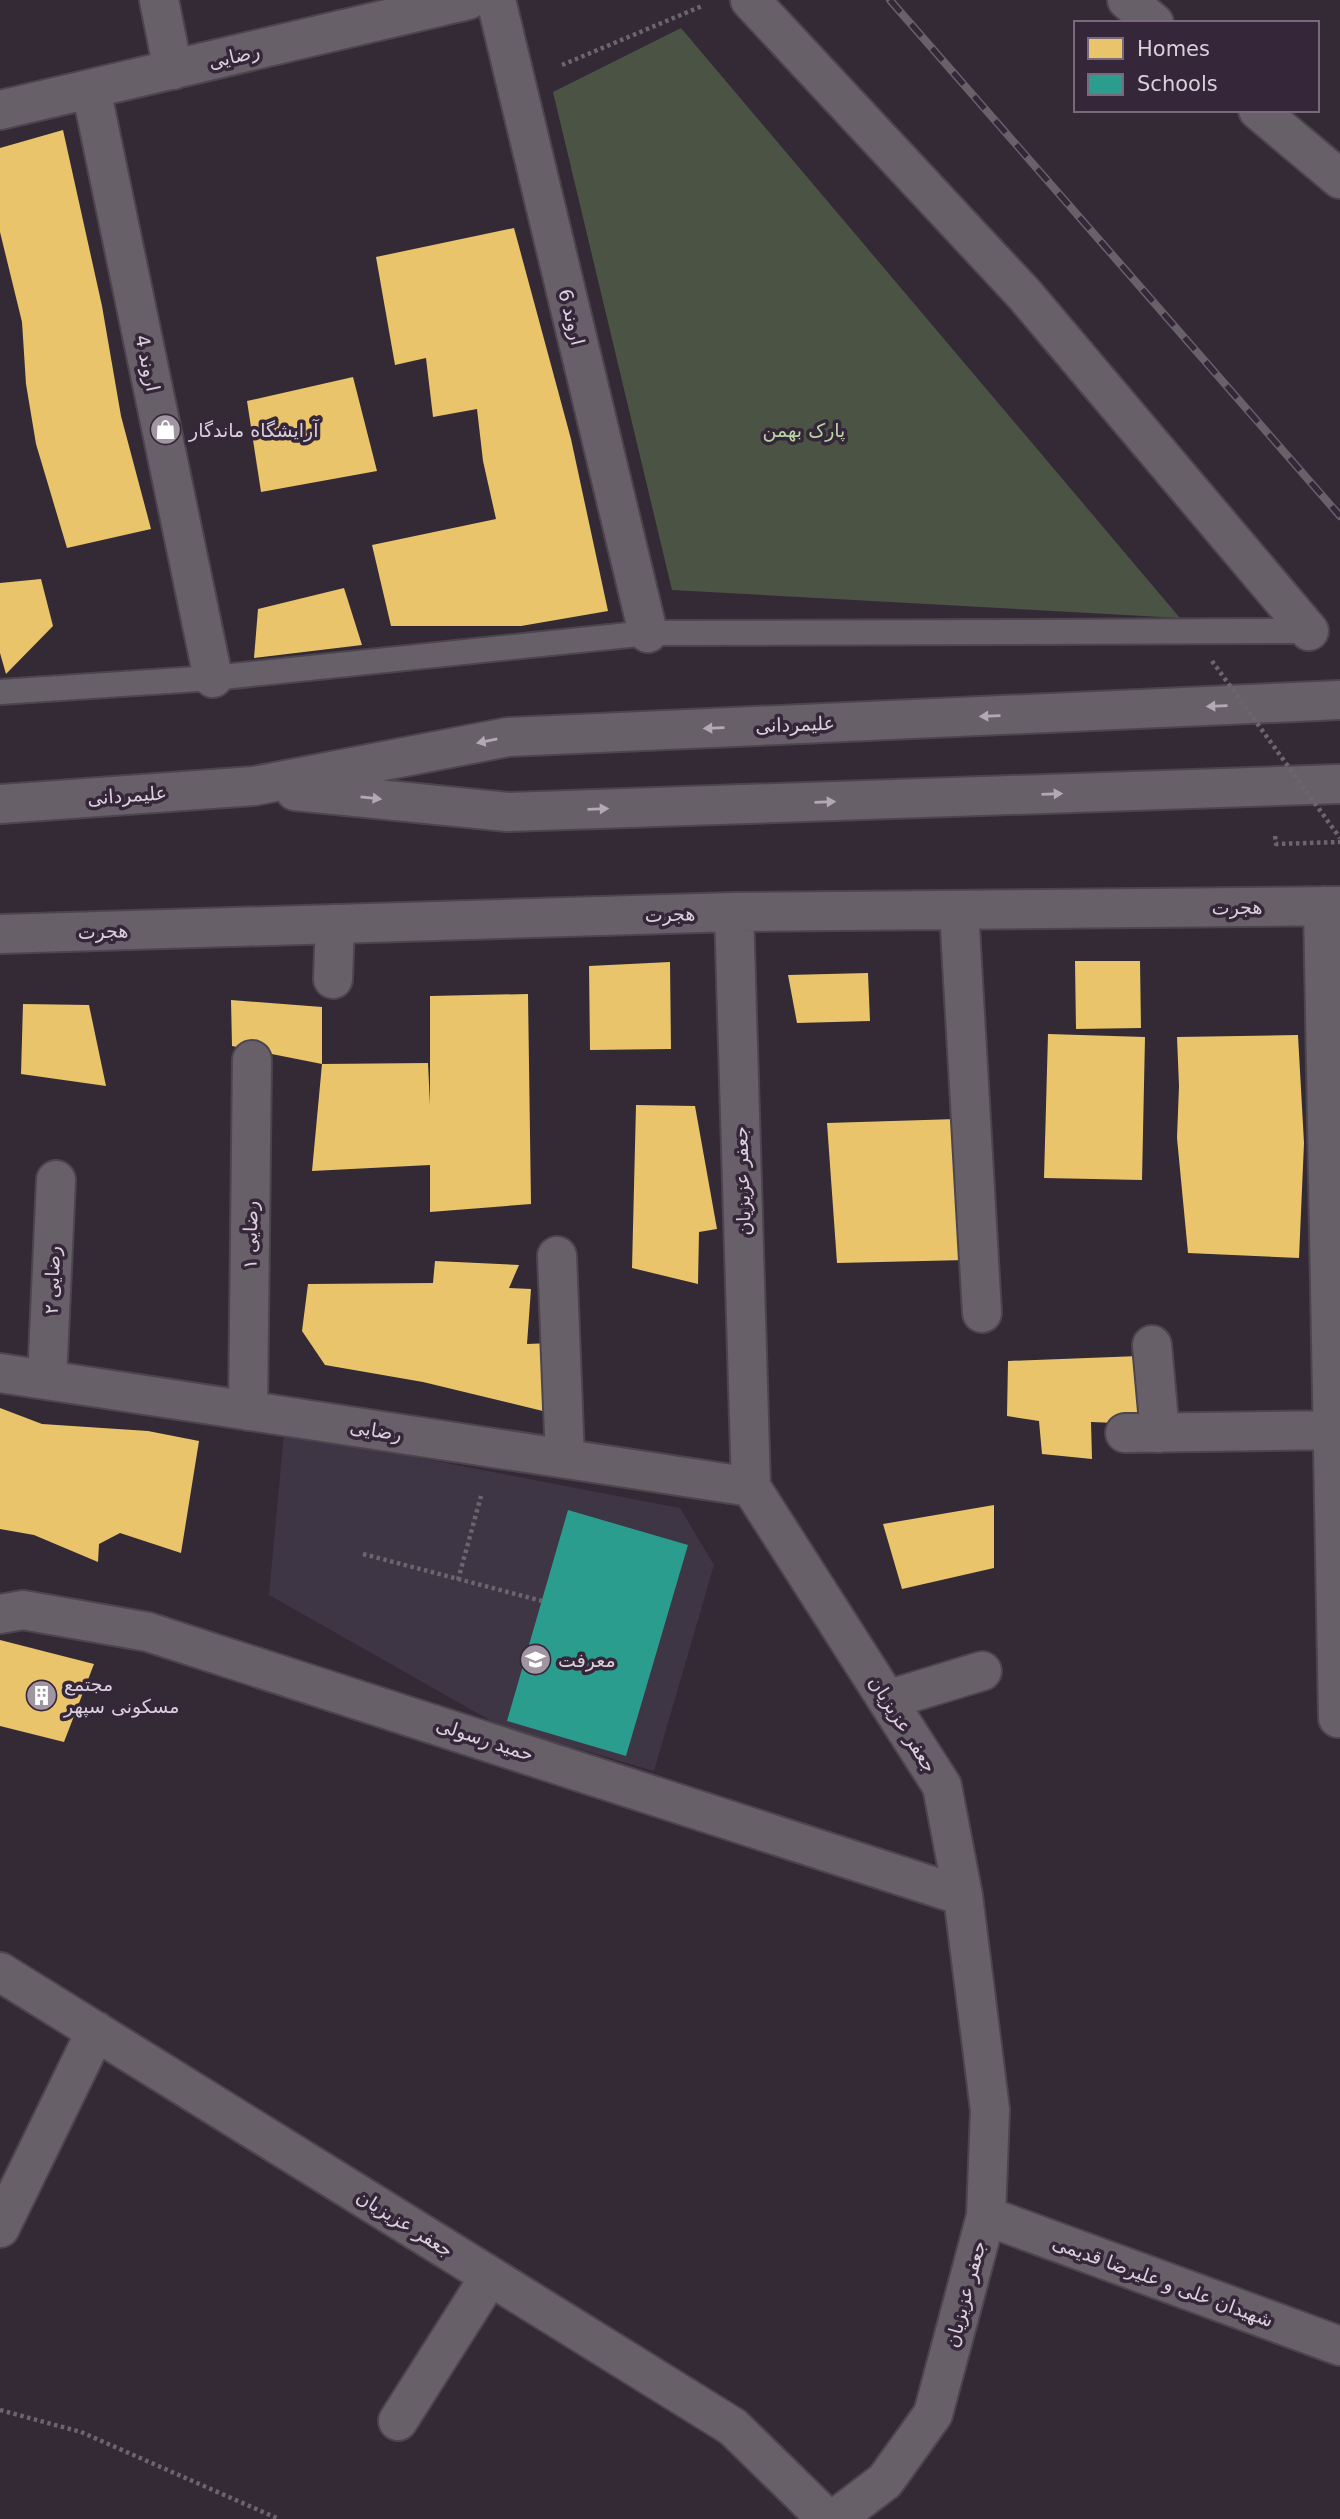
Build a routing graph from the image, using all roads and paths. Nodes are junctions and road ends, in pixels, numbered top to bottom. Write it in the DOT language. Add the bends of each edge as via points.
graph roads {
  1 [pos="159,0"];
  2 [pos="468,0"];
  3 [pos="496,0"];
  4 [pos="750,0"];
  5 [pos="1127,0"];
  6 [pos="704,5"];
  7 [pos="1152,21"];
  8 [pos="173,70"];
  9 [pos="516,84"];
  10 [pos="91,89"];
  11 [pos="0,110"];
  12 [pos="1260,112"];
  13 [pos="1340,179"];
  14 [pos="1309,631"];
  15 [pos="648,633"];
  16 [pos="1212,661"];
  17 [pos="212,678"];
  18 [pos="0,692"];
  19 [pos="1340,700"];
  20 [pos="1340,784"];
  21 [pos="254,786"];
  22 [pos="0,804"];
  23 [pos="1340,840"];
  24 [pos="1276,844"];
  25 [pos="1331,906"];
  26 [pos="959,910"];
  27 [pos="734,912"];
  28 [pos="335,924"];
  29 [pos="0,934"];
  30 [pos="333,979"];
  31 [pos="252,1060"];
  32 [pos="56,1180"];
  33 [pos="557,1256"];
  34 [pos="982,1313"];
  35 [pos="1152,1345"];
  36 [pos="0,1373"];
  37 [pos="47,1380"];
  38 [pos="248,1411"];
  39 [pos="1334,1430"];
  40 [pos="488,1447"];
  41 [pos="565,1458"];
  42 [pos="751,1487"];
  43 [pos="363,1554"];
  44 [pos="458,1580"];
  45 [pos="542,1601"];
  46 [pos="0,1615"];
  47 [pos="982,1671"];
  48 [pos="887,1700"];
  49 [pos="1338,1718"];
  50 [pos="963,1896"];
  51 [pos="0,1972"];
  52 [pos="96,2031"];
  53 [pos="986,2216"];
  54 [pos="0,2228"];
  55 [pos="490,2276"];
  56 [pos="1340,2346"];
  57 [pos="0,2410"];
  58 [pos="398,2421"];
  59 [pos="279,2519"];
  60 [pos="827,2519"];
  61 [pos="835,2519"];
  1 -- 8 [label="street"];
  2 -- 8 [label="street, رضایی"];
  3 -- 9 [label="street, اروند 6"];
  4 -- 14 [label="street" via="1025,295"];
  5 -- 7 [label="street"];
  6 -- 9 [label="path"];
  8 -- 10 [label="street, رضایی"];
  9 -- 15 [label="street, اروند 6"];
  10 -- 11 [label="street, رضایی"];
  10 -- 17 [label="street, اروند 4"];
  12 -- 13 [label="street"];
  14 -- 15 [label="lane"];
  15 -- 17 [label="lane"];
  16 -- 23 [label="path, bridge"];
  17 -- 18 [label="lane"];
  19 -- 21 [label="street, علیمردانی, one-way" via="508,737"];
  21 -- 20 [label="street, علیمردانی, one-way" via="508,812"];
  21 -- 22 [label="street, علیمردانی"];
  23 -- 24 [label="path"];
  25 -- 26 [label="street, هجرت"];
  25 -- 39 [label="street"];
  26 -- 27 [label="street, هجرت"];
  26 -- 34 [label="street"];
  27 -- 28 [label="street, هجرت"];
  27 -- 42 [label="street, جعفر عزیزیان"];
  28 -- 29 [label="street, هجرت"];
  28 -- 30 [label="street"];
  31 -- 38 [label="street, رضایی ۱"];
  32 -- 37 [label="street, رضایی ۲"];
  33 -- 41 [label="street"];
  35 -- 39 [label="street" via="1142,1433"];
  36 -- 37 [label="street, رضایی"];
  37 -- 38 [label="street, رضایی"];
  38 -- 40 [label="street, رضایی"];
  39 -- 49 [label="street"];
  40 -- 41 [label="street, رضایی"];
  40 -- 44 [label="path" via="487,1471"];
  41 -- 42 [label="street, رضایی"];
  42 -- 48 [label="street, جعفر عزیزیان"];
  43 -- 44 [label="path"];
  44 -- 45 [label="path"];
  46 -- 50 [label="street, حمید رسولی" via="23,1610 148,1632"];
  47 -- 48 [label="street"];
  48 -- 50 [label="street, جعفر عزیزیان" via="942,1786"];
  50 -- 53 [label="street, جعفر عزیزیان" via="990,2110"];
  51 -- 52 [label="street, جعفر عزیزیان"];
  52 -- 54 [label="street"];
  52 -- 55 [label="street, جعفر عزیزیان"];
  53 -- 56 [label="street, شهیدان علی و علیرضا قدیمی"];
  53 -- 61 [label="street, جعفر عزیزیان" via="933,2414 885,2481"];
  55 -- 58 [label="street"];
  55 -- 60 [label="street, جعفر عزیزیان" via="733,2427"];
  57 -- 59 [label="path" via="81,2432"];
}
